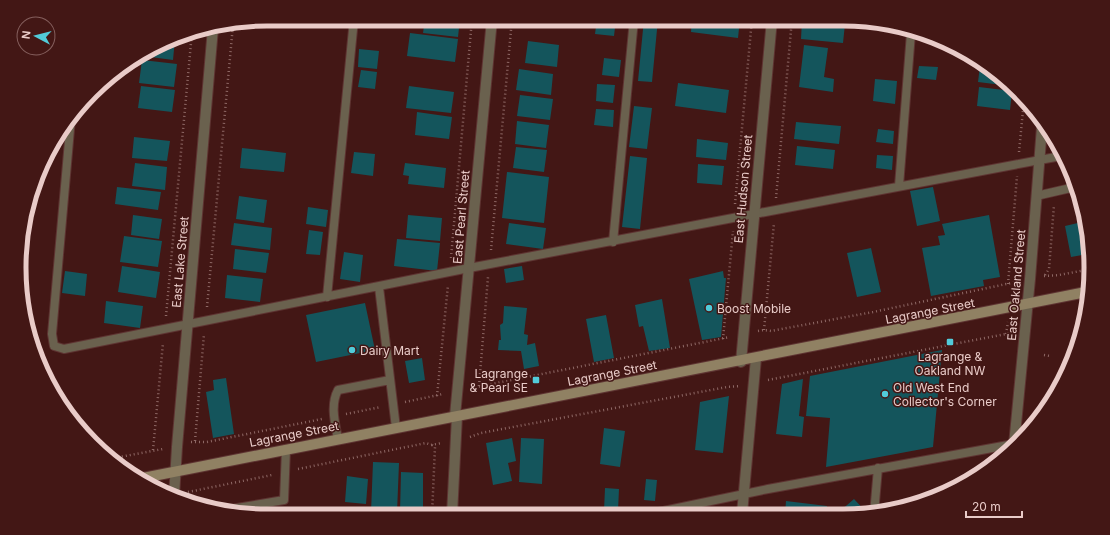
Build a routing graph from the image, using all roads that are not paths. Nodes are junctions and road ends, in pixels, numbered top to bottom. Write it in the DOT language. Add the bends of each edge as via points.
graph roads {
  1 [pos="353,26"];
  2 [pos="491,26"];
  3 [pos="633,26"];
  4 [pos="771,26"];
  5 [pos="214,32"];
  6 [pos="911,36"];
  7 [pos="70,129"];
  8 [pos="1042,131"];
  9 [pos="1057,157"];
  10 [pos="1039,160"];
  11 [pos="898,186"];
  12 [pos="1070,188"];
  13 [pos="1036,196"];
  14 [pos="754,214"];
  15 [pos="613,242"];
  16 [pos="469,268"];
  17 [pos="379,287"];
  18 [pos="1082,293"];
  19 [pos="327,297"];
  20 [pos="1027,304"];
  21 [pos="188,324"];
  22 [pos="756,358"];
  23 [pos="741,362"];
  24 [pos="390,380"];
  25 [pos="456,416"];
  26 [pos="396,428"];
  27 [pos="1015,436"];
  28 [pos="338,439"];
  29 [pos="1006,446"];
  30 [pos="286,449"];
  31 [pos="878,468"];
  32 [pos="175,471"];
  33 [pos="147,477"];
  34 [pos="174,491"];
  35 [pos="744,494"];
  36 [pos="241,507"];
  37 [pos="875,507"];
  38 [pos="452,509"];
  39 [pos="673,509"];
  40 [pos="742,509"];
  1 -- 19 [label="lane"];
  2 -- 16 [label="street, East Pearl Street"];
  3 -- 15 [label="lane"];
  4 -- 14 [label="street, East Hudson Street"];
  5 -- 21 [label="street, East Lake Street"];
  6 -- 11 [label="lane"];
  7 -- 21 [label="lane" via="52,334 54,346 64,348"];
  8 -- 10 [label="street, East Oakland Street"];
  9 -- 10 [label="lane"];
  10 -- 11 [label="lane"];
  10 -- 13 [label="street, East Oakland Street"];
  11 -- 14 [label="lane"];
  12 -- 13 [label="lane"];
  13 -- 20 [label="street, East Oakland Street"];
  14 -- 15 [label="lane"];
  14 -- 23 [label="street, East Hudson Street"];
  15 -- 16 [label="lane"];
  16 -- 17 [label="lane"];
  16 -- 25 [label="street, East Pearl Street"];
  17 -- 19 [label="lane"];
  17 -- 24 [label="lane"];
  18 -- 20 [label="main road, Lagrange Street"];
  19 -- 21 [label="lane"];
  20 -- 22 [label="main road, Lagrange Street"];
  20 -- 27 [label="street, East Oakland Street"];
  21 -- 32 [label="street, East Lake Street"];
  22 -- 23 [label="main road, Lagrange Street"];
  22 -- 35 [label="street"];
  23 -- 25 [label="main road, Lagrange Street"];
  24 -- 26 [label="lane"];
  24 -- 28 [label="lane" via="338,390 334,398"];
  25 -- 26 [label="main road, Lagrange Street"];
  25 -- 38 [label="street, East Pearl Street"];
  26 -- 28 [label="main road, Lagrange Street"];
  28 -- 30 [label="main road, Lagrange Street"];
  29 -- 31 [label="lane"];
  30 -- 32 [label="main road, Lagrange Street"];
  30 -- 36 [label="lane" via="284,500"];
  31 -- 35 [label="lane"];
  31 -- 37 [label="lane"];
  32 -- 33 [label="main road, Lagrange Street"];
  32 -- 34 [label="street, East Lake Street"];
  35 -- 39 [label="lane"];
  35 -- 40 [label="street"];
}
